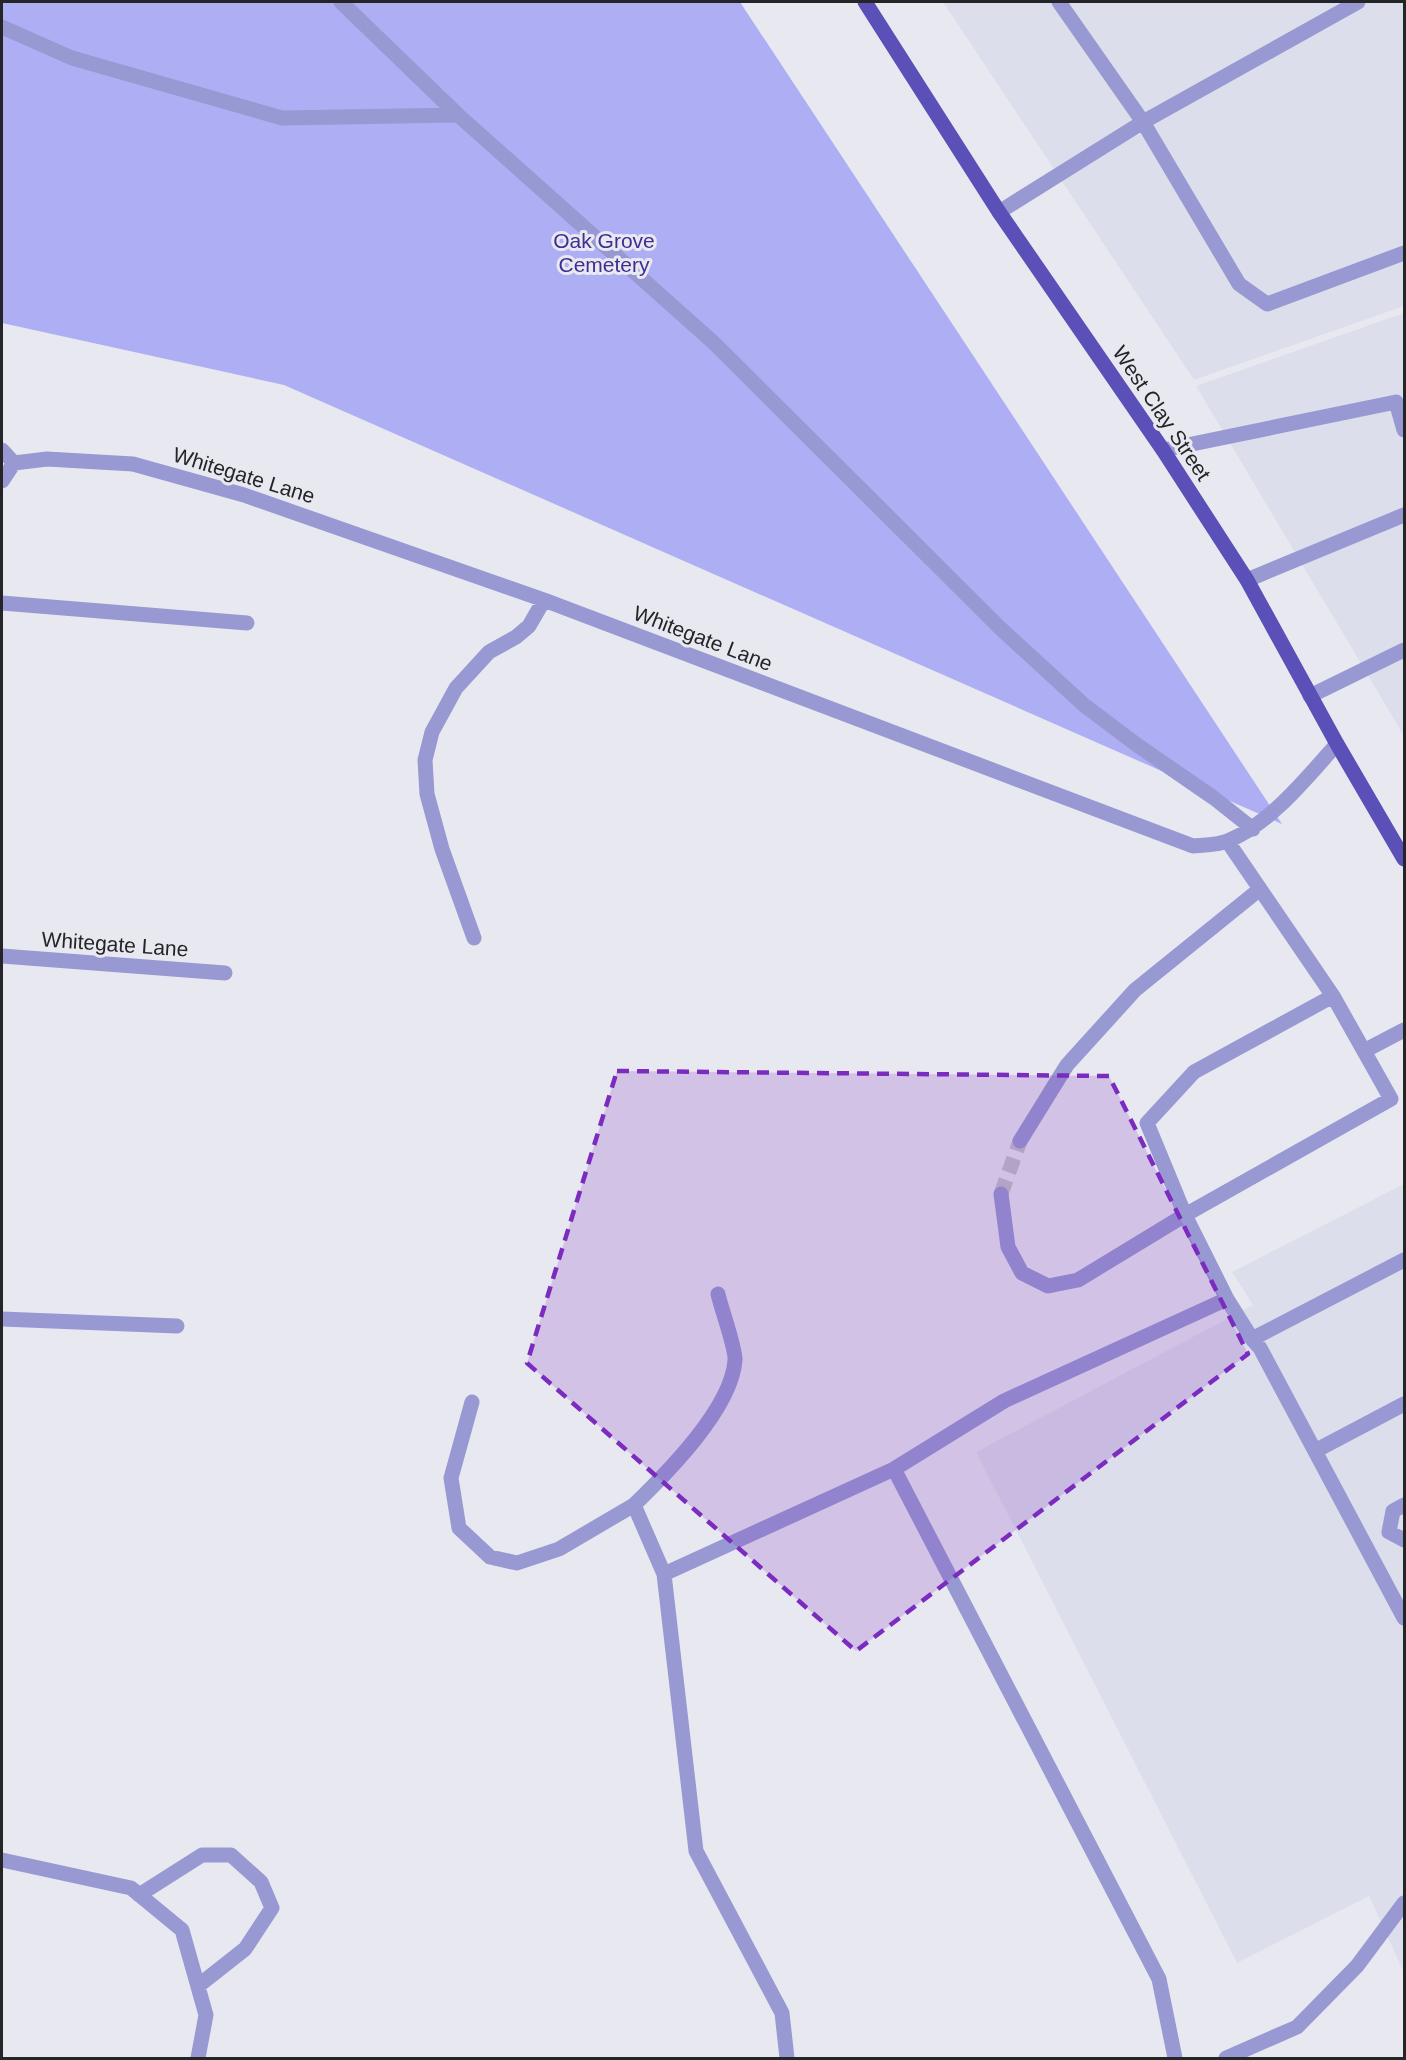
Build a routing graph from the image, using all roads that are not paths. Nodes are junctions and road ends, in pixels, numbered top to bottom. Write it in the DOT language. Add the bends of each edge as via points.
graph roads {
  1 [pos="341,2"];
  2 [pos="865,2"];
  3 [pos="1059,2"];
  4 [pos="1358,2"];
  5 [pos="2,27"];
  6 [pos="458,115"];
  7 [pos="1143,122"];
  8 [pos="999,212"];
  9 [pos="1404,253"];
  10 [pos="1404,430"];
  11 [pos="2,450"];
  12 [pos="1163,450"];
  13 [pos="14,463"];
  14 [pos="2,481"];
  15 [pos="1404,515"];
  16 [pos="1247,580"];
  17 [pos="544,600"];
  18 [pos="2,603"];
  19 [pos="247,623"];
  20 [pos="1404,650"];
  21 [pos="1310,696"];
  22 [pos="1337,744"];
  23 [pos="1253,829"];
  24 [pos="1228,842"];
  25 [pos="1404,860"];
  26 [pos="1260,889"];
  27 [pos="474,938"];
  28 [pos="2,956"];
  29 [pos="225,973"];
  30 [pos="1333,996"];
  31 [pos="1404,1030"];
  32 [pos="1364,1050"];
  33 [pos="1020,1141"];
  34 [pos="1001,1194"];
  35 [pos="1185,1215"];
  36 [pos="1404,1260"];
  37 [pos="718,1294"];
  38 [pos="1227,1299"];
  39 [pos="2,1319"];
  40 [pos="177,1326"];
  41 [pos="1252,1339"];
  42 [pos="472,1402"];
  43 [pos="1404,1404"];
  44 [pos="1315,1451"];
  45 [pos="894,1469"];
  46 [pos="633,1505"];
  47 [pos="1404,1505"];
  48 [pos="1389,1532"];
  49 [pos="1404,1540"];
  50 [pos="1365,1544"];
  51 [pos="664,1574"];
  52 [pos="1404,1618"];
  53 [pos="2,1860"];
  54 [pos="139,1895"];
  55 [pos="1404,1903"];
  56 [pos="198,1986"];
  57 [pos="198,2058"];
  58 [pos="787,2058"];
  59 [pos="1175,2058"];
  60 [pos="1226,2058"];
  1 -- 6 [label="street"];
  2 -- 8 [label="main road, West Clay Street"];
  3 -- 7 [label="street"];
  4 -- 7 [label="street"];
  5 -- 6 [label="street" via="72,58 282,118"];
  6 -- 23 [label="street" via="714,343 1000,628 1084,705"];
  7 -- 8 [label="street"];
  7 -- 9 [label="street" via="1239,284 1268,304"];
  8 -- 12 [label="main road, West Clay Street"];
  10 -- 12 [label="street" via="1396,402"];
  11 -- 13 [label="street"];
  12 -- 16 [label="main road, West Clay Street"];
  13 -- 14 [label="street"];
  13 -- 17 [label="street, Whitegate Lane" via="47,459 133,464 244,495"];
  15 -- 16 [label="street"];
  16 -- 21 [label="main road, West Clay Street"];
  17 -- 24 [label="street, Whitegate Lane" via="1193,846"];
  17 -- 27 [label="street" via="529,626 489,652 456,688 432,732 425,759 428,794 442,849"];
  18 -- 19 [label="street"];
  20 -- 21 [label="street"];
  21 -- 22 [label="main road, West Clay Street"];
  22 -- 23 [label="street, Whitegate Lane"];
  22 -- 25 [label="main road, West Clay Street"];
  23 -- 24 [label="street, Whitegate Lane"];
  24 -- 26 [label="street"];
  26 -- 30 [label="street"];
  26 -- 33 [label="street" via="1135,990 1067,1065"];
  28 -- 29 [label="street, Whitegate Lane"];
  30 -- 32 [label="street"];
  30 -- 35 [label="street" via="1194,1072 1147,1123"];
  31 -- 32 [label="street"];
  32 -- 35 [label="street" via="1391,1099"];
  34 -- 35 [label="street" via="1008,1247 1022,1273 1048,1286 1078,1280"];
  35 -- 38 [label="street"];
  36 -- 41 [label="street"];
  37 -- 46 [label="street" via="735,1360 725,1395 671,1468"];
  38 -- 41 [label="street"];
  38 -- 45 [label="street" via="1004,1401"];
  39 -- 40 [label="street"];
  41 -- 44 [label="street"];
  42 -- 46 [label="street" via="451,1478 459,1528 490,1557 517,1563 559,1549"];
  43 -- 44 [label="street"];
  44 -- 50 [label="street"];
  45 -- 51 [label="street"];
  45 -- 59 [label="street" via="1159,1979"];
  46 -- 51 [label="street"];
  47 -- 48 [label="street" via="1393,1510"];
  48 -- 49 [label="street"];
  48 -- 50 [label="street"];
  50 -- 52 [label="street"];
  51 -- 58 [label="street" via="696,1851 782,2013"];
  53 -- 54 [label="street" via="131,1888"];
  54 -- 56 [label="street" via="182,1930"];
  54 -- 56 [label="street" via="202,1855 231,1855 261,1882 272,1908 245,1949"];
  55 -- 60 [label="street" via="1357,1966 1297,2027"];
  56 -- 57 [label="street" via="206,2015"];
}
